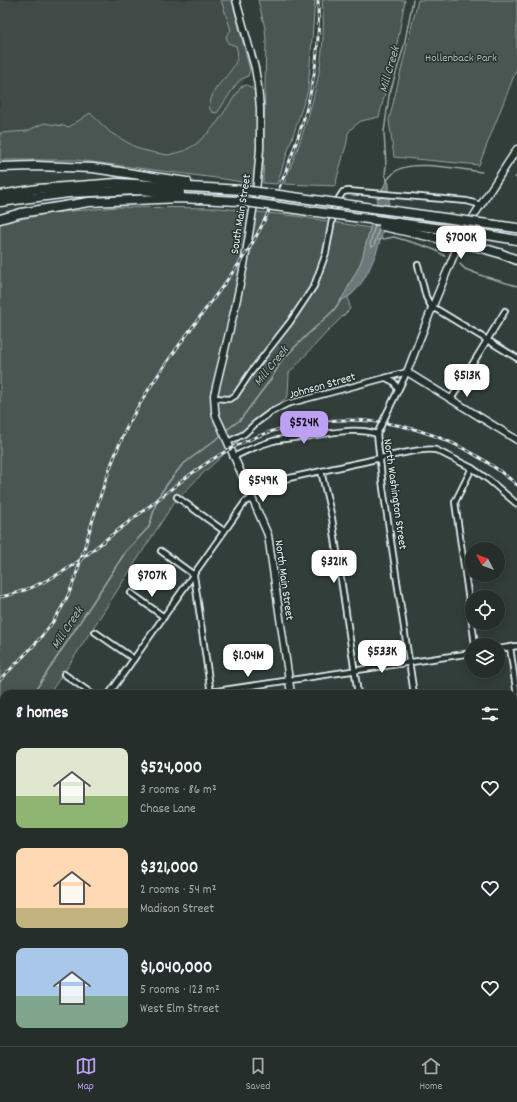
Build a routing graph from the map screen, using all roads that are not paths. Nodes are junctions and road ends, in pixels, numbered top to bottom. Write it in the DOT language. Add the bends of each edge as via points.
graph roads {
  1 [pos="236,0"];
  2 [pos="517,149"];
  3 [pos="0,167"];
  4 [pos="241,190"];
  5 [pos="0,195"];
  6 [pos="238,201"];
  7 [pos="0,202"];
  8 [pos="481,205"];
  9 [pos="316,212"];
  10 [pos="0,219"];
  11 [pos="517,227"];
  12 [pos="517,240"];
  13 [pos="517,260"];
  14 [pos="418,265"];
  15 [pos="432,308"];
  16 [pos="505,310"];
  17 [pos="487,339"];
  18 [pos="517,358"];
  19 [pos="407,372"];
  20 [pos="386,378"];
  21 [pos="398,390"];
  22 [pos="214,398"];
  23 [pos="450,399"];
  24 [pos="221,428"];
  25 [pos="377,433"];
  26 [pos="226,440"];
  27 [pos="517,440"];
  28 [pos="233,457"];
  29 [pos="379,458"];
  30 [pos="472,468"];
  31 [pos="321,471"];
  32 [pos="247,488"];
  33 [pos="177,497"];
  34 [pos="252,499"];
  35 [pos="517,504"];
  36 [pos="224,531"];
  37 [pos="161,551"];
  38 [pos="194,575"];
  39 [pos="467,590"];
  40 [pos="131,593"];
  41 [pos="164,617"];
  42 [pos="95,632"];
  43 [pos="517,646"];
  44 [pos="510,647"];
  45 [pos="505,648"];
  46 [pos="465,654"];
  47 [pos="134,660"];
  48 [pos="410,662"];
  49 [pos="355,670"];
  50 [pos="64,674"];
  51 [pos="289,680"];
  52 [pos="86,690"];
  53 [pos="112,690"];
  54 [pos="210,690"];
  55 [pos="228,690"];
  56 [pos="290,690"];
  57 [pos="358,690"];
  58 [pos="414,690"];
  59 [pos="516,690"];
  1 -- 22 [label="main road, South Main Street" via="258,86 260,149 244,265"];
  2 -- 8 [label="main road, North Washington Street"];
  3 -- 4 [label="highway" via="93,168"];
  4 -- 5 [label="highway" via="117,183 38,189"];
  4 -- 11 [label="highway, bridge"];
  6 -- 7 [label="highway" via="138,190 69,193"];
  6 -- 9 [label="highway, bridge"];
  6 -- 10 [label="highway" via="180,198 89,202"];
  8 -- 15 [label="main road, North Washington Street" via="456,250"];
  8 -- 22 [label="street" via="467,201 348,190 343,192 335,204 326,253 314,286 235,396 229,399"];
  9 -- 12 [label="highway, bridge"];
  9 -- 13 [label="highway, bridge" via="442,238"];
  14 -- 15 [label="street" via="426,297"];
  15 -- 17 [label="street"];
  15 -- 19 [label="main road, North Washington Street"];
  16 -- 17 [label="street"];
  17 -- 18 [label="street"];
  17 -- 23 [label="street"];
  19 -- 20 [label="street, Johnson Street"];
  19 -- 21 [label="street, North Washington Street"];
  19 -- 23 [label="main road"];
  20 -- 21 [label="street" via="394,382"];
  20 -- 26 [label="street, Johnson Street" via="281,407 270,412 244,434"];
  21 -- 25 [label="street, North Washington Street, bridge"];
  22 -- 24 [label="main road, South Main Street" via="216,416"];
  23 -- 27 [label="main road"];
  24 -- 26 [label="main road, North Main Street"];
  25 -- 28 [label="street" via="360,431 282,440 251,448"];
  25 -- 29 [label="street, North Washington Street"];
  26 -- 28 [label="main road, North Main Street"];
  28 -- 32 [label="main road, North Main Street"];
  29 -- 30 [label="street" via="431,448"];
  29 -- 31 [label="street"];
  29 -- 48 [label="street, North Washington Street"];
  30 -- 35 [label="street"];
  30 -- 39 [label="street" via="454,502"];
  31 -- 32 [label="street"];
  31 -- 49 [label="street" via="332,518"];
  32 -- 34 [label="main road, North Main Street"];
  33 -- 36 [label="street"];
  34 -- 36 [label="street" via="245,502"];
  34 -- 51 [label="main road, North Main Street" via="268,535"];
  36 -- 38 [label="street"];
  37 -- 38 [label="street"];
  38 -- 41 [label="street"];
  38 -- 54 [label="street"];
  40 -- 41 [label="street"];
  41 -- 47 [label="street"];
  42 -- 47 [label="street"];
  43 -- 44 [label="street"];
  44 -- 45 [label="street"];
  44 -- 59 [label="street"];
  46 -- 48 [label="street"];
  47 -- 53 [label="street"];
  48 -- 49 [label="street"];
  48 -- 58 [label="street, North Washington Street"];
  49 -- 51 [label="street"];
  49 -- 57 [label="street"];
  50 -- 52 [label="street"];
  51 -- 55 [label="street"];
  51 -- 56 [label="main road, North Main Street"];
}
